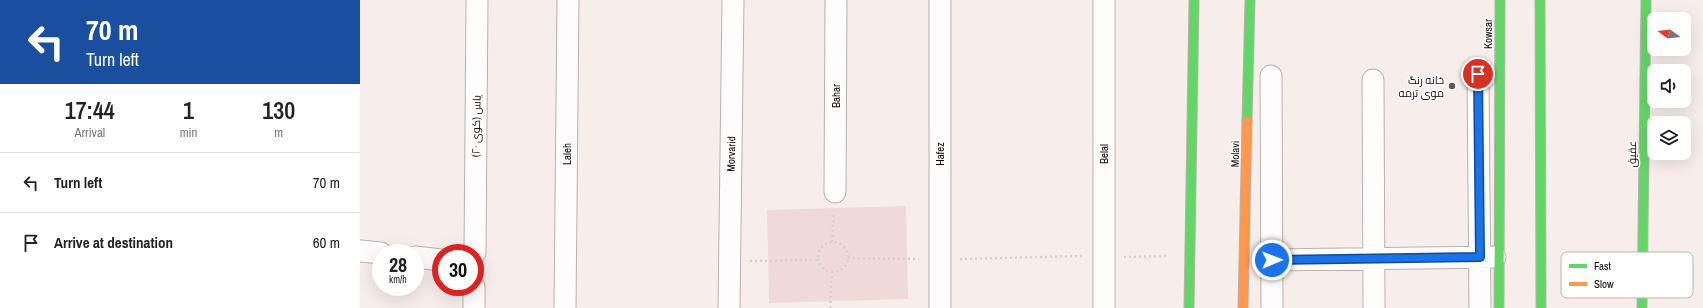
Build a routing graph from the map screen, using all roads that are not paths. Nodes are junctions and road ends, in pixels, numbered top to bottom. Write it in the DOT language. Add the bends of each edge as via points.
graph roads {
  1 [pos="477,0"];
  2 [pos="568,0"];
  3 [pos="733,0"];
  4 [pos="836,0"];
  5 [pos="940,0"];
  6 [pos="1104,0"];
  7 [pos="1194,0"];
  8 [pos="1250,0"];
  9 [pos="1500,0"];
  10 [pos="1540,0"];
  11 [pos="1646,0"];
  12 [pos="1478,74"];
  13 [pos="1271,76"];
  14 [pos="1373,80"];
  15 [pos="835,192"];
  16 [pos="475,244"];
  17 [pos="360,251"];
  18 [pos="372,252"];
  19 [pos="1643,252"];
  20 [pos="1490,257"];
  21 [pos="1375,258"];
  22 [pos="1272,260"];
  23 [pos="474,296"];
  24 [pos="1642,298"];
  25 [pos="474,308"];
  26 [pos="565,308"];
  27 [pos="729,308"];
  28 [pos="940,308"];
  29 [pos="1104,308"];
  30 [pos="1189,308"];
  31 [pos="1243,308"];
  32 [pos="1272,308"];
  33 [pos="1374,308"];
  34 [pos="1480,308"];
  35 [pos="1499,308"];
  36 [pos="1541,308"];
  37 [pos="1642,308"];
  1 -- 16 [label="street, یاس (کوی ۲۰)"];
  2 -- 26 [label="street, Laleh"];
  3 -- 27 [label="street, Morvarid"];
  4 -- 15 [label="street, Bahar"];
  5 -- 28 [label="street, Hafez"];
  6 -- 29 [label="street, Belal"];
  7 -- 30 [label="street"];
  8 -- 31 [label="street, Molavi"];
  9 -- 20 [label="street, Kowsar"];
  10 -- 36 [label="street"];
  11 -- 19 [label="street, عقیق"];
  12 -- 20 [label="street"];
  13 -- 22 [label="street"];
  14 -- 21 [label="street"];
  17 -- 18 [label="street"];
  20 -- 21 [label="street"];
  20 -- 34 [label="street"];
  20 -- 35 [label="street, Kowsar"];
  21 -- 22 [label="street"];
  21 -- 33 [label="street"];
  22 -- 32 [label="street"];
  23 -- 25 [label="street"];
  24 -- 37 [label="street, عقیق"];
}
